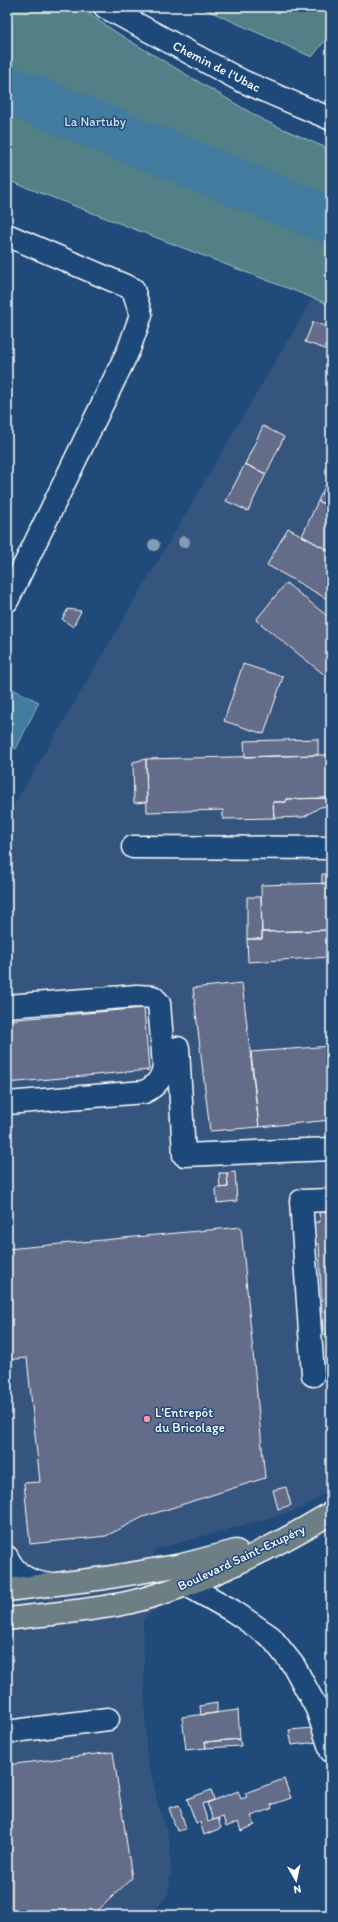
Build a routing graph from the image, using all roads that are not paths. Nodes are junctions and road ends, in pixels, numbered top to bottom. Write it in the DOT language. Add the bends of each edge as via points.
graph roads {
  1 [pos="105,7"];
  2 [pos="331,119"];
  3 [pos="7,235"];
  4 [pos="7,601"];
  5 [pos="133,847"];
  6 [pos="331,848"];
  7 [pos="7,1006"];
  8 [pos="178,1048"];
  9 [pos="7,1103"];
  10 [pos="331,1149"];
  11 [pos="331,1200"];
  12 [pos="313,1375"];
  13 [pos="331,1513"];
  14 [pos="298,1532"];
  15 [pos="8,1560"];
  16 [pos="50,1585"];
  17 [pos="187,1585"];
  18 [pos="9,1592"];
  19 [pos="7,1618"];
  20 [pos="108,1719"];
  21 [pos="7,1732"];
  22 [pos="331,1751"];
  1 -- 2 [label="street, Chemin de l'Ubac" via="242,81"];
  3 -- 4 [label="street" via="133,289 141,315 129,350"];
  5 -- 6 [label="street"];
  7 -- 9 [label="street" via="136,996 153,997 159,1003 164,1066 156,1084 144,1092"];
  8 -- 10 [label="street" via="184,1155"];
  11 -- 12 [label="street" via="301,1201"];
  13 -- 14 [label="main road, Boulevard Saint-Exupéry"];
  14 -- 16 [label="main road" via="182,1565"];
  14 -- 17 [label="main road, Boulevard Saint-Exupéry"];
  15 -- 16 [label="street" via="17,1573 32,1582"];
  15 -- 18 [label="street"];
  16 -- 18 [label="main road"];
  17 -- 19 [label="main road, Boulevard Saint-Exupéry" via="112,1606"];
  17 -- 22 [label="street" via="233,1611 271,1637 294,1666 317,1709"];
  20 -- 21 [label="street"];
}
